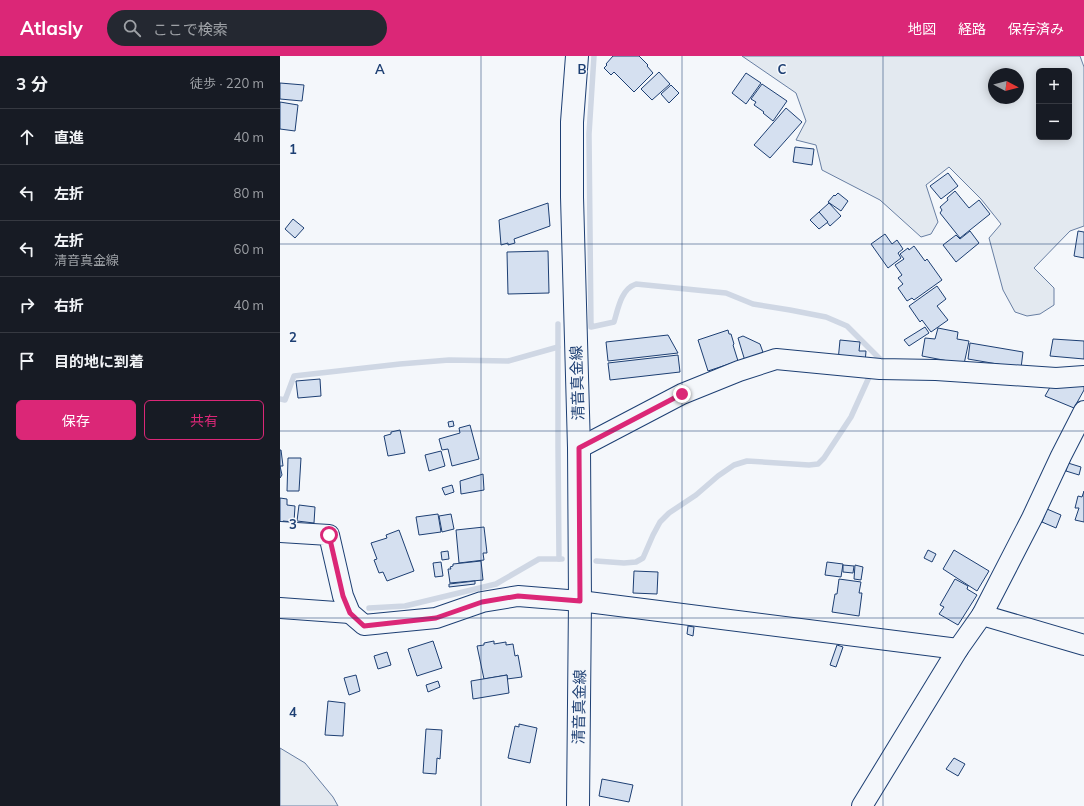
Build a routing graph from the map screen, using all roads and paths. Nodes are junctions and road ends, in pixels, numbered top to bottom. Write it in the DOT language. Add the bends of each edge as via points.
graph roads {
  1 [pos="577,56"];
  2 [pos="1084,376"];
  3 [pos="1084,411"];
  4 [pos="579,448"];
  5 [pos="280,532"];
  6 [pos="580,601"];
  7 [pos="280,608"];
  8 [pos="350,613"];
  9 [pos="982,615"];
  10 [pos="1084,645"];
  11 [pos="958,649"];
  12 [pos="578,806"];
  13 [pos="862,806"];
  1 -- 4 [label="main road, 清音真金線" via="572,122 572,197"];
  2 -- 4 [label="street" via="1056,378 880,369 776,359 682,394"];
  3 -- 9 [label="street"];
  4 -- 6 [label="main road, 清音真金線"];
  5 -- 8 [label="street" via="329,535 343,596"];
  6 -- 8 [label="street" via="518,596 482,602 436,618 364,626"];
  6 -- 11 [label="street"];
  6 -- 12 [label="main road, 清音真金線"];
  7 -- 8 [label="street"];
  9 -- 10 [label="street"];
  9 -- 11 [label="street"];
  11 -- 13 [label="street"];
}
